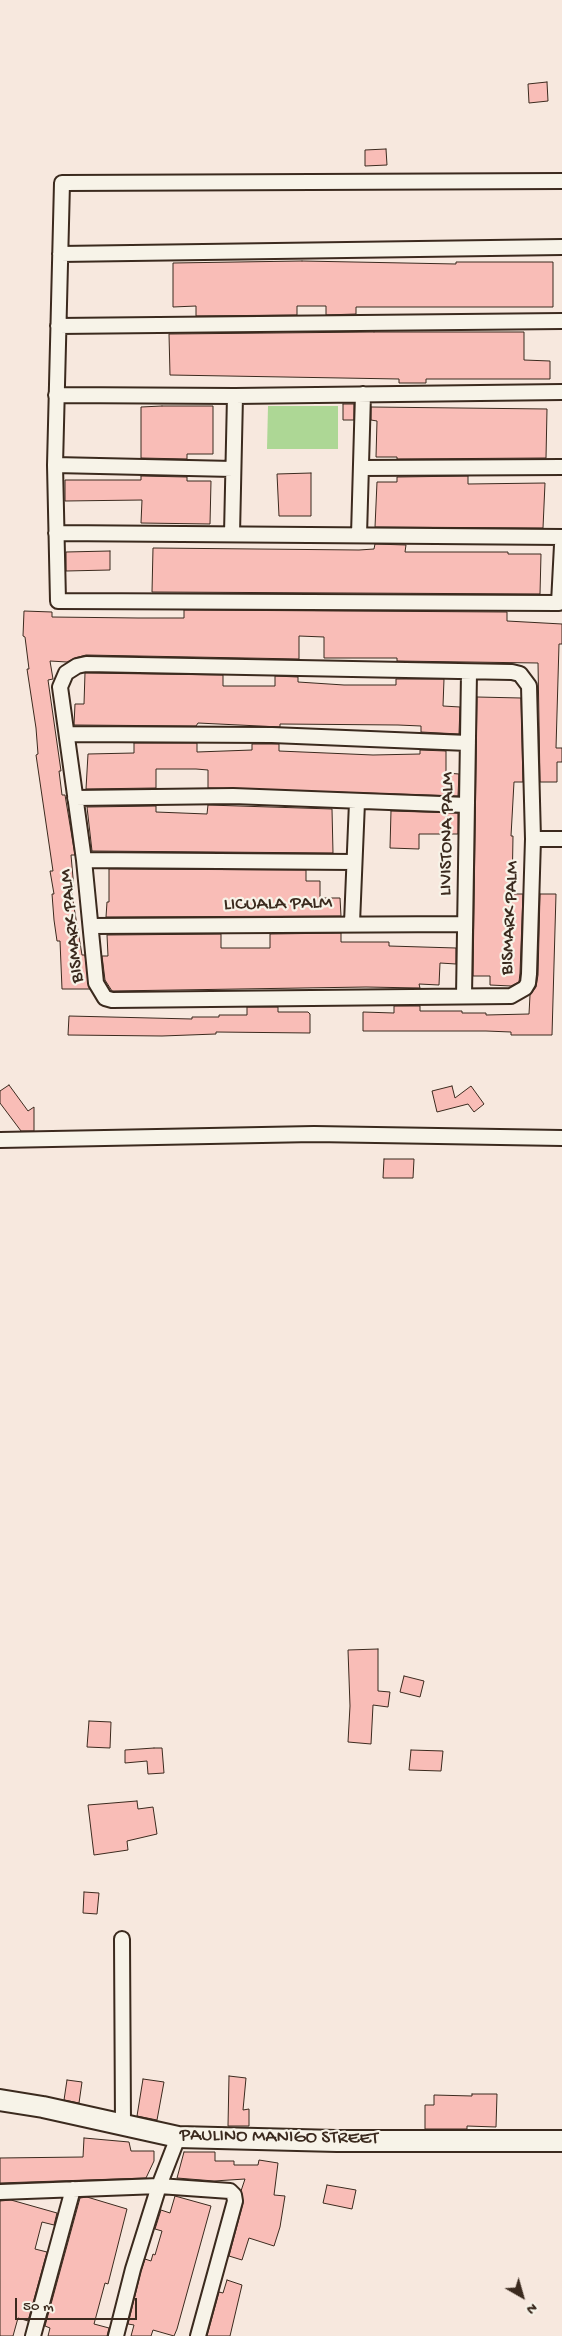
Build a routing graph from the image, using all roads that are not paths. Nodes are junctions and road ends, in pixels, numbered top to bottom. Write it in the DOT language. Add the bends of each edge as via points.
graph roads {
  1 [pos="562,181"];
  2 [pos="562,247"];
  3 [pos="60,254"];
  4 [pos="562,321"];
  5 [pos="58,326"];
  6 [pos="562,392"];
  7 [pos="56,394"];
  8 [pos="364,394"];
  9 [pos="235,396"];
  10 [pos="55,465"];
  11 [pos="562,467"];
  12 [pos="361,468"];
  13 [pos="233,469"];
  14 [pos="56,533"];
  15 [pos="232,534"];
  16 [pos="359,535"];
  17 [pos="562,537"];
  18 [pos="562,545"];
  19 [pos="469,673"];
  20 [pos="67,734"];
  21 [pos="468,743"];
  22 [pos="75,798"];
  23 [pos="357,802"];
  24 [pos="468,805"];
  25 [pos="533,839"];
  26 [pos="562,839"];
  27 [pos="84,860"];
  28 [pos="354,862"];
  29 [pos="352,923"];
  30 [pos="464,924"];
  31 [pos="91,926"];
  32 [pos="464,996"];
  33 [pos="562,1138"];
  34 [pos="0,1140"];
  35 [pos="122,1939"];
  36 [pos="0,2100"];
  37 [pos="123,2125"];
  38 [pos="178,2137"];
  39 [pos="562,2141"];
  40 [pos="159,2186"];
  41 [pos="73,2188"];
  42 [pos="0,2192"];
  43 [pos="33,2336"];
  44 [pos="116,2336"];
  45 [pos="198,2336"];
  1 -- 3 [label="street" via="62,183"];
  2 -- 3 [label="street"];
  3 -- 5 [label="street"];
  4 -- 5 [label="street"];
  5 -- 7 [label="street"];
  6 -- 8 [label="street"];
  7 -- 9 [label="street"];
  7 -- 10 [label="street"];
  8 -- 9 [label="street"];
  8 -- 12 [label="street"];
  9 -- 13 [label="street"];
  10 -- 13 [label="street"];
  10 -- 14 [label="street"];
  11 -- 12 [label="street"];
  12 -- 16 [label="street"];
  13 -- 15 [label="street"];
  14 -- 15 [label="street"];
  14 -- 18 [label="street" via="58,601 559,603"];
  15 -- 16 [label="street"];
  16 -- 17 [label="street"];
  19 -- 20 [label="street, BISMARK PALM" via="86,664 66,673 60,687"];
  19 -- 21 [label="street, LIVISTONA PALM"];
  19 -- 25 [label="street, BISMARK PALM" via="512,672 520,674 529,686"];
  20 -- 21 [label="street" via="272,735"];
  20 -- 22 [label="street, BISMARK PALM"];
  21 -- 24 [label="street, LIVISTONA PALM"];
  22 -- 23 [label="street" via="233,796"];
  22 -- 27 [label="street, BISMARK PALM"];
  23 -- 24 [label="street"];
  23 -- 28 [label="street"];
  24 -- 30 [label="street, LIVISTONA PALM"];
  25 -- 26 [label="street"];
  25 -- 32 [label="street, BISMARK PALM" via="528,983 520,993 511,996"];
  27 -- 28 [label="street"];
  27 -- 31 [label="street, BISMARK PALM"];
  28 -- 29 [label="street"];
  29 -- 30 [label="street, LICUALA PALM"];
  29 -- 31 [label="street, LICUALA PALM"];
  30 -- 32 [label="street, LIVISTONA PALM"];
  31 -- 32 [label="street, BISMARK PALM" via="96,983 103,996 112,1000"];
  33 -- 34 [label="street" via="314,1134"];
  35 -- 37 [label="street"];
  36 -- 37 [label="street, PAULINO MANIGO STREET"];
  37 -- 38 [label="street, PAULINO MANIGO STREET"];
  38 -- 39 [label="street, PAULINO MANIGO STREET"];
  38 -- 40 [label="street"];
  40 -- 41 [label="street"];
  40 -- 44 [label="street"];
  40 -- 45 [label="street" via="225,2190 235,2197"];
  41 -- 42 [label="street"];
  41 -- 43 [label="street"];
}
